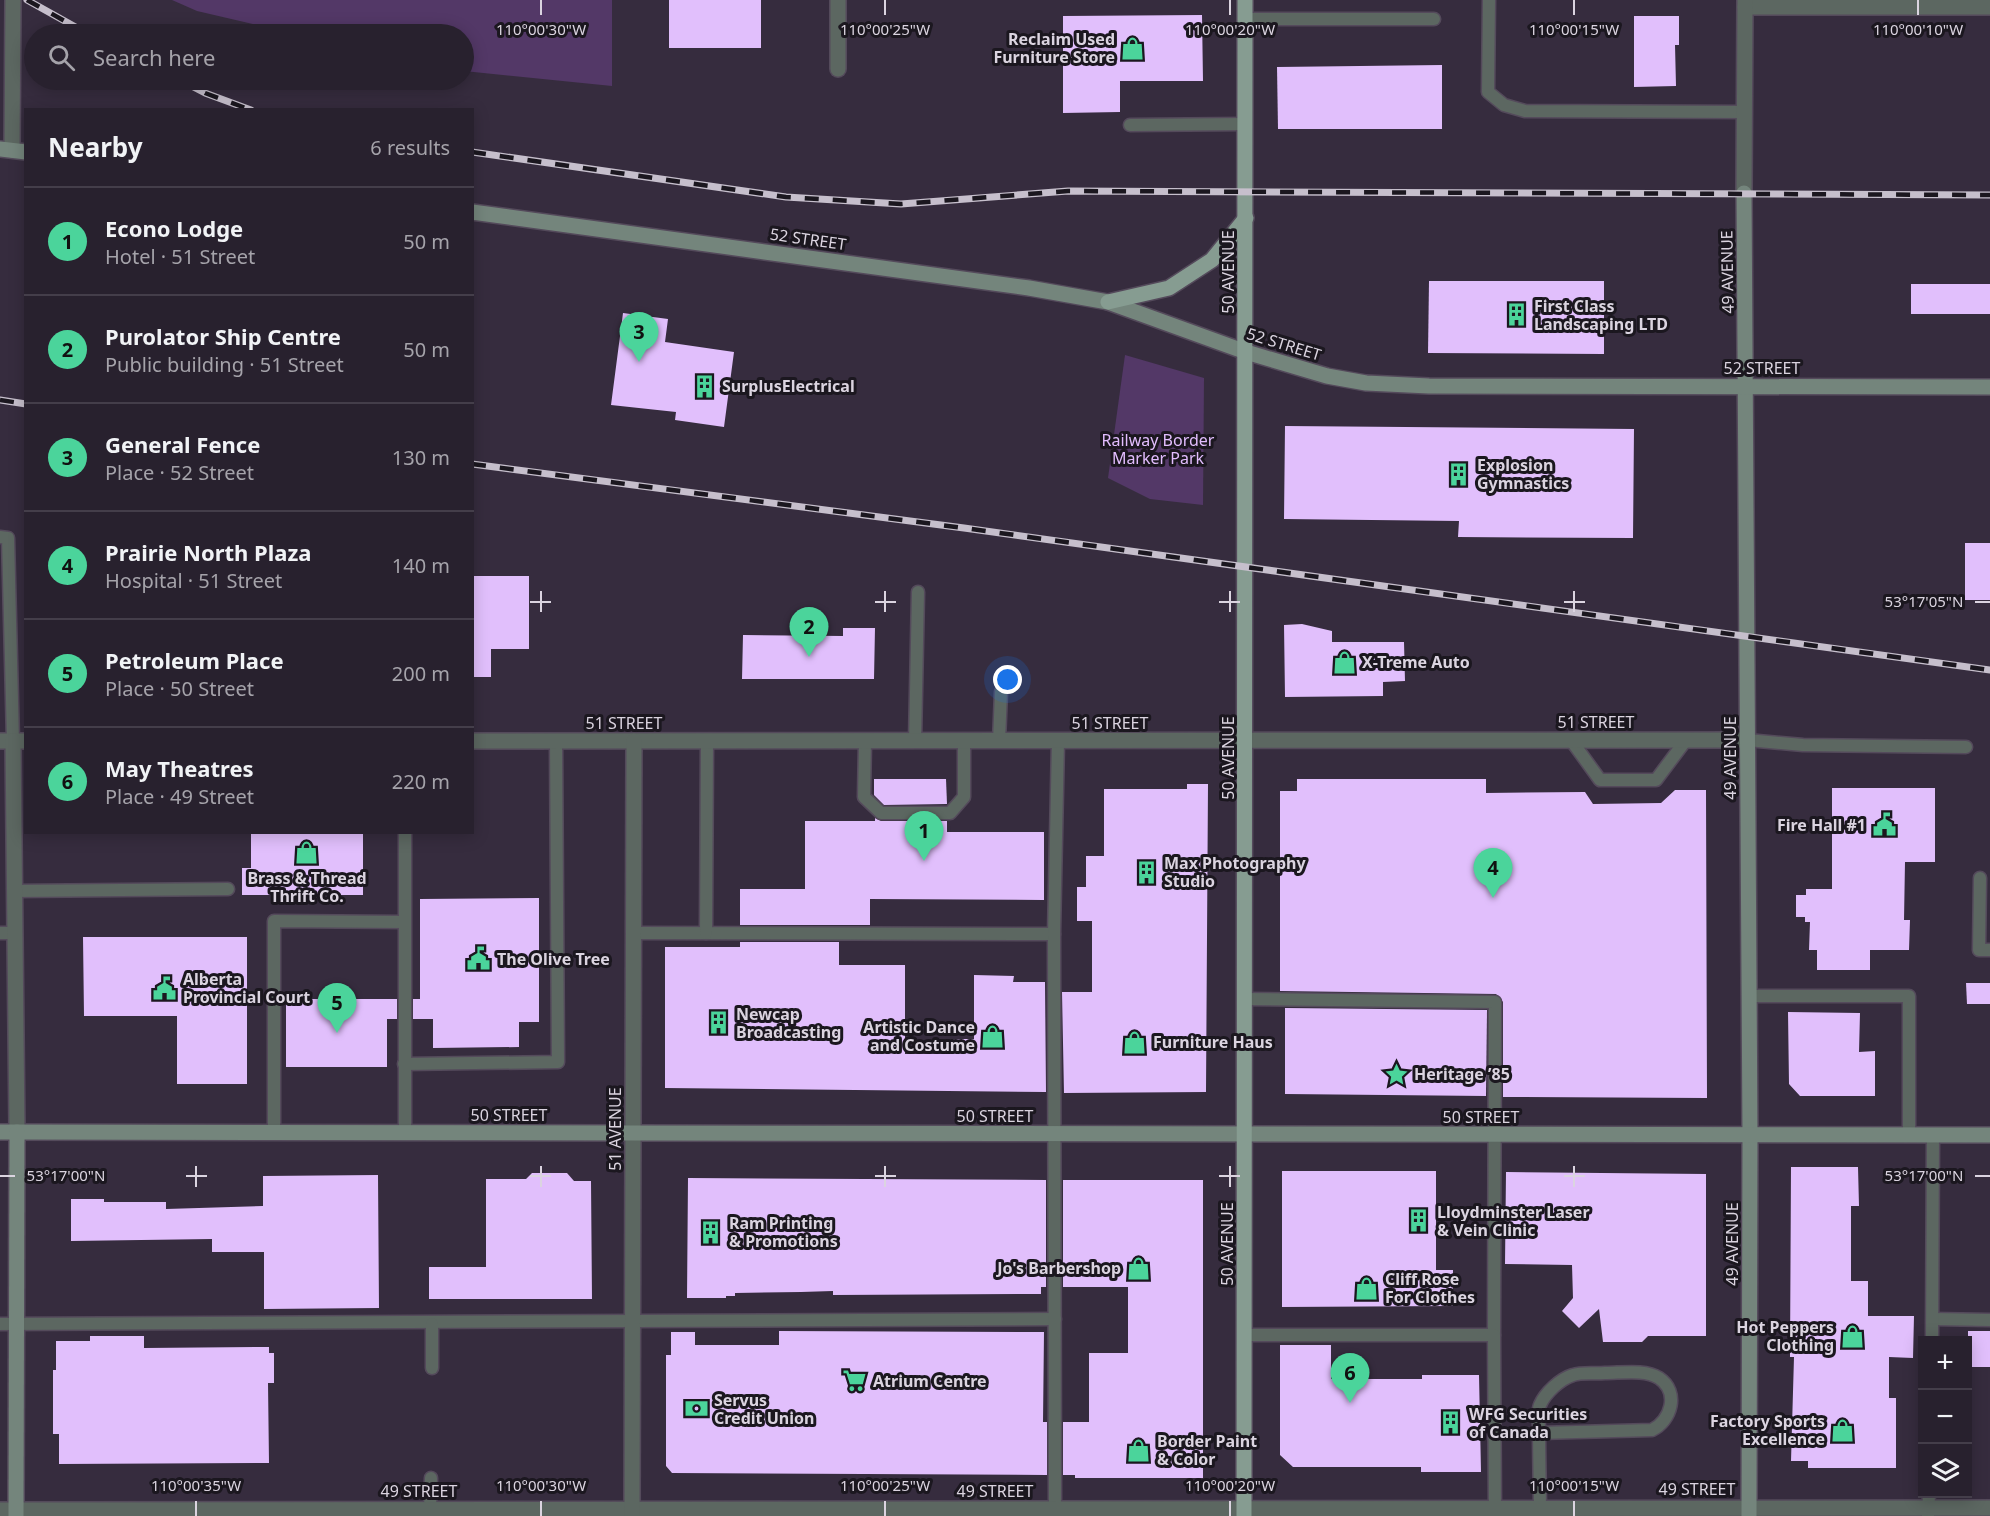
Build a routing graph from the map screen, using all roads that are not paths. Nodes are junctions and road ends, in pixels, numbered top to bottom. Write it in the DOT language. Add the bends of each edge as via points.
graph roads {
  1 [pos="13,0"];
  2 [pos="838,0"];
  3 [pos="1245,0"];
  4 [pos="1489,0"];
  5 [pos="1933,3"];
  6 [pos="1745,4"];
  7 [pos="1990,7"];
  8 [pos="1245,19"];
  9 [pos="1434,19"];
  10 [pos="838,69"];
  11 [pos="1744,112"];
  12 [pos="1245,124"];
  13 [pos="1130,125"];
  14 [pos="13,150"];
  15 [pos="474,212"];
  16 [pos="1246,218"];
  17 [pos="1108,302"];
  18 [pos="1246,352"];
  19 [pos="1746,386"];
  20 [pos="1990,387"];
  21 [pos="0,537"];
  22 [pos="918,592"];
  23 [pos="1001,692"];
  24 [pos="1571,740"];
  25 [pos="1686,740"];
  26 [pos="1748,740"];
  27 [pos="13,741"];
  28 [pos="474,741"];
  29 [pos="556,741"];
  30 [pos="634,741"];
  31 [pos="706,741"];
  32 [pos="866,741"];
  33 [pos="915,741"];
  34 [pos="964,741"];
  35 [pos="999,741"];
  36 [pos="1058,741"];
  37 [pos="1246,741"];
  38 [pos="1966,747"];
  39 [pos="20,814"];
  40 [pos="405,834"];
  41 [pos="1980,878"];
  42 [pos="228,889"];
  43 [pos="15,891"];
  44 [pos="404,922"];
  45 [pos="8,933"];
  46 [pos="633,933"];
  47 [pos="706,933"];
  48 [pos="1054,934"];
  49 [pos="1990,950"];
  50 [pos="1749,996"];
  51 [pos="1245,999"];
  52 [pos="404,1064"];
  53 [pos="0,1132"];
  54 [pos="17,1132"];
  55 [pos="274,1133"];
  56 [pos="405,1133"];
  57 [pos="633,1133"];
  58 [pos="1055,1134"];
  59 [pos="1245,1134"];
  60 [pos="1494,1135"];
  61 [pos="1750,1135"];
  62 [pos="1909,1135"];
  63 [pos="1933,1135"];
  64 [pos="1990,1135"];
  65 [pos="1933,1319"];
  66 [pos="1055,1320"];
  67 [pos="1990,1320"];
  68 [pos="632,1321"];
  69 [pos="0,1324"];
  70 [pos="17,1324"];
  71 [pos="432,1324"];
  72 [pos="1245,1335"];
  73 [pos="1494,1335"];
  74 [pos="1932,1336"];
  75 [pos="432,1368"];
  76 [pos="1539,1433"];
  77 [pos="430,1478"];
  78 [pos="1929,1506"];
  79 [pos="1990,1508"];
  80 [pos="430,1509"];
  81 [pos="0,1510"];
  82 [pos="932,1512"];
  83 [pos="1055,1512"];
  84 [pos="1244,1512"];
  85 [pos="1495,1512"];
  86 [pos="1540,1512"];
  87 [pos="1749,1512"];
  88 [pos="16,1513"];
  89 [pos="256,1513"];
  90 [pos="317,1513"];
  91 [pos="361,1513"];
  92 [pos="632,1513"];
  1 -- 14 [label="street"];
  2 -- 10 [label="street"];
  3 -- 8 [label="main road, 50 AVENUE"];
  4 -- 11 [label="lane" via="1488,92 1504,105 1525,111"];
  5 -- 6 [label="street"];
  5 -- 7 [label="street"];
  6 -- 11 [label="street, 49 AVENUE"];
  8 -- 9 [label="lane"];
  8 -- 12 [label="main road, 50 AVENUE"];
  11 -- 19 [label="street, 49 AVENUE"];
  12 -- 13 [label="lane"];
  12 -- 16 [label="main road, 50 AVENUE"];
  15 -- 17 [label="street, 52 STREET"];
  16 -- 17 [label="main road" via="1212,260 1169,288"];
  16 -- 18 [label="main road, 50 AVENUE"];
  17 -- 18 [label="street, 52 STREET"];
  18 -- 19 [label="street, 52 STREET" via="1327,376 1396,386"];
  18 -- 37 [label="main road, 50 AVENUE"];
  19 -- 20 [label="street, 52 STREET"];
  19 -- 26 [label="street, 49 AVENUE"];
  21 -- 27 [label="lane" via="8,538"];
  22 -- 33 [label="lane"];
  23 -- 35 [label="lane"];
  24 -- 25 [label="street, 51 STREET"];
  24 -- 25 [label="lane" via="1600,780 1656,780"];
  24 -- 37 [label="street, 51 STREET"];
  25 -- 26 [label="street, 51 STREET"];
  26 -- 38 [label="lane" via="1803,745"];
  26 -- 50 [label="street, 49 AVENUE"];
  27 -- 39 [label="street"];
  28 -- 29 [label="street, 51 STREET"];
  29 -- 30 [label="street, 51 STREET"];
  29 -- 52 [label="lane" via="558,1062"];
  30 -- 31 [label="street, 51 STREET"];
  30 -- 46 [label="street, 51 AVENUE"];
  31 -- 32 [label="street, 51 STREET"];
  31 -- 47 [label="lane"];
  32 -- 33 [label="street, 51 STREET"];
  32 -- 34 [label="lane" via="864,797 881,813 950,813 964,797"];
  33 -- 34 [label="street, 51 STREET"];
  34 -- 35 [label="street, 51 STREET"];
  35 -- 36 [label="street, 51 STREET"];
  36 -- 37 [label="street, 51 STREET"];
  36 -- 48 [label="lane"];
  37 -- 51 [label="main road, 50 AVENUE"];
  39 -- 43 [label="street"];
  40 -- 44 [label="lane"];
  41 -- 49 [label="lane" via="1979,950"];
  42 -- 43 [label="lane"];
  43 -- 45 [label="street"];
  44 -- 52 [label="lane"];
  44 -- 55 [label="lane" via="274,921"];
  45 -- 54 [label="street"];
  46 -- 47 [label="lane"];
  46 -- 57 [label="street, 51 AVENUE"];
  47 -- 48 [label="lane"];
  48 -- 58 [label="lane"];
  50 -- 61 [label="street, 49 AVENUE"];
  50 -- 62 [label="lane" via="1909,996"];
  51 -- 59 [label="main road, 50 AVENUE"];
  51 -- 60 [label="lane" via="1495,1002"];
  52 -- 56 [label="lane"];
  53 -- 54 [label="street, 50 STREET"];
  54 -- 55 [label="street, 50 STREET"];
  54 -- 70 [label="street"];
  55 -- 56 [label="street, 50 STREET"];
  56 -- 57 [label="street, 50 STREET"];
  57 -- 58 [label="street, 50 STREET"];
  57 -- 68 [label="street, 51 AVENUE"];
  58 -- 59 [label="street, 50 STREET"];
  58 -- 66 [label="lane"];
  59 -- 60 [label="street, 50 STREET"];
  59 -- 72 [label="main road, 50 AVENUE"];
  60 -- 61 [label="street, 50 STREET"];
  60 -- 73 [label="lane"];
  61 -- 62 [label="street, 50 STREET"];
  61 -- 87 [label="street, 49 AVENUE"];
  62 -- 63 [label="street, 50 STREET"];
  63 -- 64 [label="street, 50 STREET"];
  63 -- 65 [label="lane"];
  65 -- 67 [label="lane"];
  65 -- 74 [label="lane"];
  66 -- 68 [label="lane"];
  66 -- 83 [label="lane"];
  68 -- 71 [label="lane"];
  68 -- 92 [label="street, 51 AVENUE"];
  69 -- 70 [label="lane"];
  70 -- 71 [label="lane"];
  70 -- 88 [label="street"];
  71 -- 75 [label="lane"];
  72 -- 73 [label="lane"];
  72 -- 84 [label="main road, 50 AVENUE"];
  73 -- 85 [label="lane"];
  76 -- 76 [label="lane" via="1539,1406 1554,1385 1573,1375 1651,1373 1663,1380 1669,1390 1669,1413 1662,1425 1652,1430"];
  76 -- 86 [label="lane"];
  77 -- 80 [label="lane"];
  78 -- 79 [label="street, 49 STREET"];
  78 -- 87 [label="street, 49 STREET"];
  80 -- 91 [label="street, 49 STREET"];
  80 -- 92 [label="street, 49 STREET"];
  81 -- 88 [label="street, 49 STREET"];
  82 -- 83 [label="street, 49 STREET"];
  82 -- 92 [label="street, 49 STREET"];
  83 -- 84 [label="street, 49 STREET"];
  84 -- 85 [label="street, 49 STREET"];
  85 -- 86 [label="street, 49 STREET"];
  86 -- 87 [label="street, 49 STREET"];
  88 -- 89 [label="street, 49 STREET"];
  89 -- 90 [label="street, 49 STREET"];
  90 -- 91 [label="street, 49 STREET"];
}
